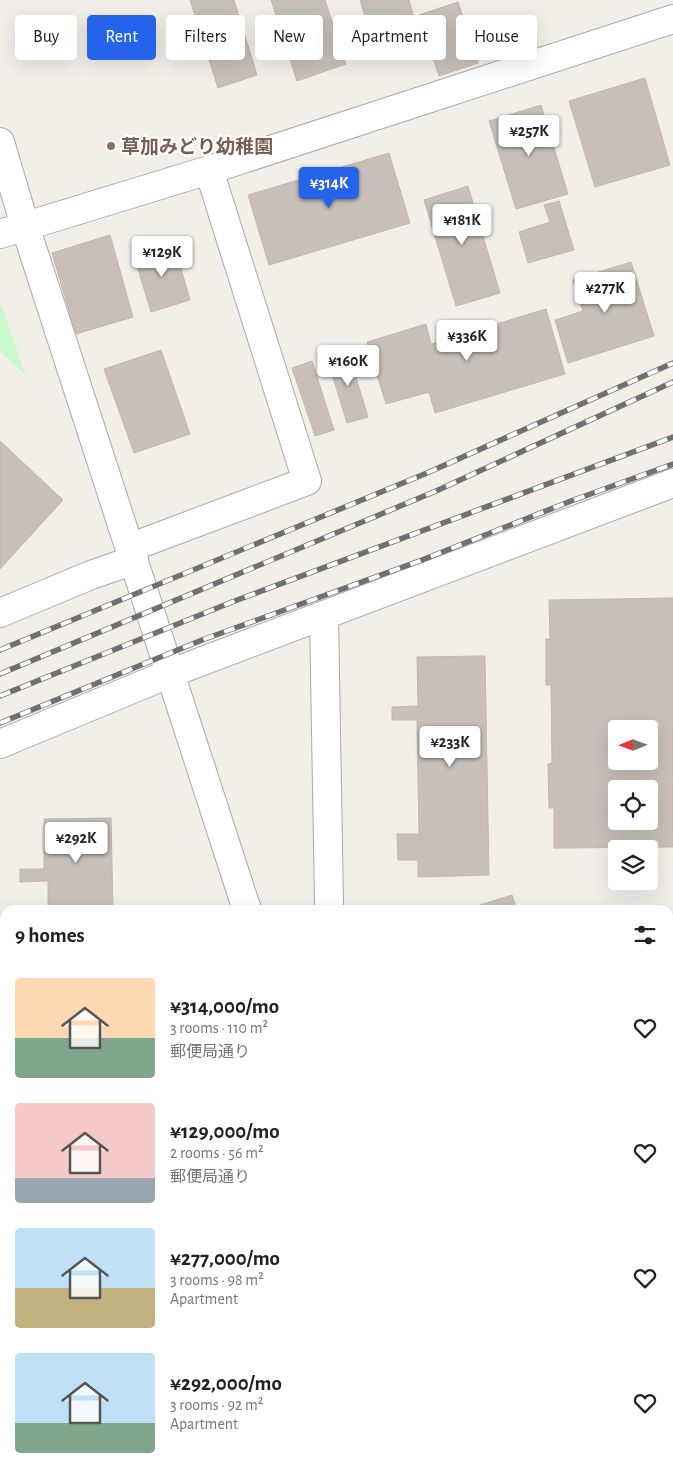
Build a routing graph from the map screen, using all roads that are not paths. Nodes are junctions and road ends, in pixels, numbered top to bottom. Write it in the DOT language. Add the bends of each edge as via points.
graph roads {
  1 [pos="673,19"];
  2 [pos="0,142"];
  3 [pos="209,170"];
  4 [pos="13,230"];
  5 [pos="673,483"];
  6 [pos="139,551"];
  7 [pos="0,613"];
  8 [pos="324,615"];
  9 [pos="171,673"];
  10 [pos="0,744"];
  11 [pos="329,902"];
  12 [pos="245,905"];
  1 -- 3 [label="street"];
  2 -- 4 [label="street"];
  3 -- 4 [label="street"];
  3 -- 6 [label="street" via="307,481"];
  4 -- 6 [label="street"];
  5 -- 8 [label="street"];
  6 -- 7 [label="street"];
  6 -- 9 [label="street"];
  8 -- 9 [label="street"];
  8 -- 11 [label="street"];
  9 -- 10 [label="street"];
  9 -- 12 [label="street"];
}
